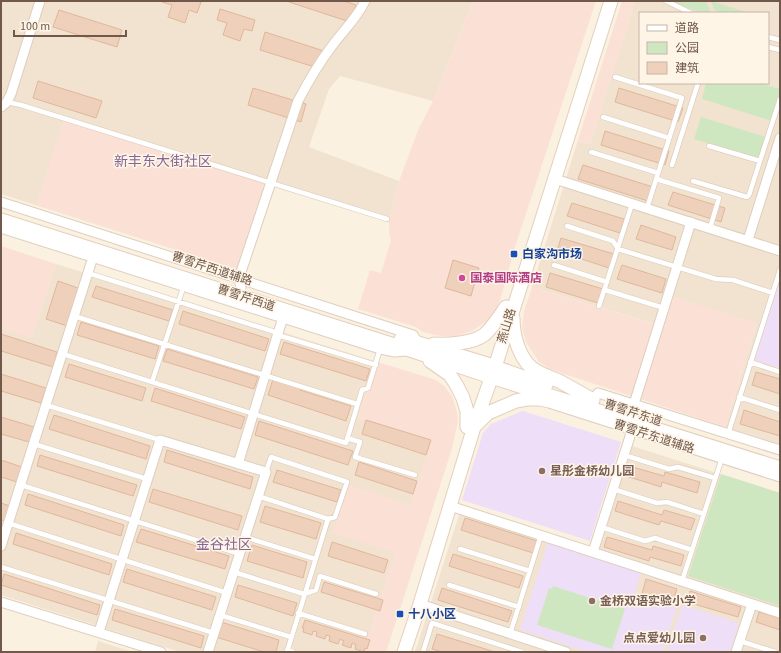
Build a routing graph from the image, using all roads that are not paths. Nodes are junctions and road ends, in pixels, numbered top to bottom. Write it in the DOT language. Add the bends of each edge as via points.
graph roads {
  1 [pos="40,1"];
  2 [pos="365,1"];
  3 [pos="604,1"];
  4 [pos="611,1"];
  5 [pos="666,1"];
  6 [pos="689,12"];
  7 [pos="769,37"];
  8 [pos="780,40"];
  9 [pos="769,47"];
  10 [pos="780,50"];
  11 [pos="615,77"];
  12 [pos="698,84"];
  13 [pos="780,99"];
  14 [pos="4,105"];
  15 [pos="603,117"];
  16 [pos="669,138"];
  17 [pos="780,138"];
  18 [pos="709,146"];
  19 [pos="591,152"];
  20 [pos="760,161"];
  21 [pos="672,164"];
  22 [pos="658,173"];
  23 [pos="555,179"];
  24 [pos="656,179"];
  25 [pos="693,181"];
  26 [pos="271,183"];
  27 [pos="1,202"];
  28 [pos="632,204"];
  29 [pos="647,208"];
  30 [pos="1,212"];
  31 [pos="387,219"];
  32 [pos="1,220"];
  33 [pos="691,222"];
  34 [pos="567,226"];
  35 [pos="1,228"];
  36 [pos="710,228"];
  37 [pos="748,240"];
  38 [pos="618,249"];
  39 [pos="780,251"];
  40 [pos="93,257"];
  41 [pos="554,265"];
  42 [pos="677,267"];
  43 [pos="780,270"];
  44 [pos="88,273"];
  45 [pos="607,282"];
  46 [pos="240,283"];
  47 [pos="605,290"];
  48 [pos="182,291"];
  49 [pos="773,293"];
  50 [pos="178,302"];
  51 [pos="510,306"];
  52 [pos="599,306"];
  53 [pos="664,308"];
  54 [pos="283,314"];
  55 [pos="74,316"];
  56 [pos="278,334"];
  57 [pos="164,344"];
  58 [pos="416,347"];
  59 [pos="380,349"];
  60 [pos="63,354"];
  61 [pos="750,362"];
  62 [pos="376,365"];
  63 [pos="490,371"];
  64 [pos="780,372"];
  65 [pos="265,376"];
  66 [pos="152,382"];
  67 [pos="595,396"];
  68 [pos="739,397"];
  69 [pos="527,399"];
  70 [pos="561,399"];
  71 [pos="357,404"];
  72 [pos="634,404"];
  73 [pos="46,405"];
  74 [pos="780,410"];
  75 [pos="254,414"];
  76 [pos="470,427"];
  77 [pos="632,430"];
  78 [pos="728,434"];
  79 [pos="347,438"];
  80 [pos="160,440"];
  81 [pos="34,444"];
  82 [pos="780,450"];
  83 [pos="624,455"];
  84 [pos="722,458"];
  85 [pos="780,459"];
  86 [pos="238,464"];
  87 [pos="780,468"];
  88 [pos="266,472"];
  89 [pos="415,475"];
  90 [pos="780,477"];
  91 [pos="715,478"];
  92 [pos="147,480"];
  93 [pos="21,484"];
  94 [pos="613,489"];
  95 [pos="258,496"];
  96 [pos="450,506"];
  97 [pos="704,514"];
  98 [pos="328,519"];
  99 [pos="134,521"];
  100 [pos="8,523"];
  101 [pos="601,527"];
  102 [pos="542,535"];
  103 [pos="245,537"];
  104 [pos="1,546"];
  105 [pos="460,549"];
  106 [pos="692,550"];
  107 [pos="593,552"];
  108 [pos="240,554"];
  109 [pos="315,559"];
  110 [pos="122,560"];
  111 [pos="1,567"];
  112 [pos="530,571"];
  113 [pos="234,572"];
  114 [pos="682,581"];
  115 [pos="449,585"];
  116 [pos="227,593"];
  117 [pos="304,594"];
  118 [pos="376,594"];
  119 [pos="109,600"];
  120 [pos="1,602"];
  121 [pos="420,604"];
  122 [pos="752,604"];
  123 [pos="519,607"];
  124 [pos="780,612"];
  125 [pos="298,613"];
  126 [pos="220,615"];
  127 [pos="99,632"];
  128 [pos="214,633"];
  129 [pos="365,634"];
  130 [pos="510,634"];
  131 [pos="291,637"];
  132 [pos="740,641"];
  133 [pos="537,647"];
  134 [pos="287,651"];
  135 [pos="161,652"];
  136 [pos="208,652"];
  137 [pos="293,652"];
  138 [pos="397,652"];
  139 [pos="404,652"];
  140 [pos="423,652"];
  141 [pos="522,652"];
  142 [pos="566,652"];
  143 [pos="736,652"];
  144 [pos="775,652"];
  1 -- 14 [label="street" via="11,94"];
  2 -- 26 [label="street" via="331,47 298,101"];
  3 -- 51 [label="main road, 燕山路"];
  4 -- 23 [label="main road, 燕山路"];
  5 -- 6 [label="lane"];
  7 -- 8 [label="lane"];
  9 -- 10 [label="lane"];
  11 -- 16 [label="lane" via="682,98"];
  12 -- 21 [label="lane"];
  13 -- 20 [label="lane"];
  14 -- 26 [label="lane" via="21,105"];
  15 -- 16 [label="lane"];
  16 -- 22 [label="lane"];
  17 -- 37 [label="street"];
  18 -- 20 [label="lane"];
  19 -- 22 [label="lane"];
  20 -- 25 [label="lane" via="747,197"];
  22 -- 24 [label="lane"];
  23 -- 28 [label="street"];
  23 -- 51 [label="main road, 燕山路"];
  24 -- 29 [label="lane"];
  24 -- 36 [label="lane" via="719,198"];
  26 -- 31 [label="lane"];
  26 -- 46 [label="street"];
  27 -- 46 [label="street, 曹雪芹西道辅路"];
  28 -- 29 [label="street"];
  28 -- 38 [label="lane"];
  29 -- 33 [label="street"];
  30 -- 46 [label="main road, 曹雪芹西道"];
  32 -- 54 [label="main road, 曹雪芹西道"];
  33 -- 36 [label="street"];
  33 -- 42 [label="street"];
  34 -- 38 [label="lane" via="613,241"];
  35 -- 40 [label="street, 曹雪芹西道辅路"];
  36 -- 37 [label="street"];
  37 -- 39 [label="street"];
  38 -- 42 [label="lane"];
  38 -- 45 [label="lane"];
  40 -- 44 [label="street"];
  40 -- 54 [label="street, 曹雪芹西道辅路"];
  41 -- 45 [label="lane"];
  42 -- 49 [label="lane" via="716,279 734,280"];
  42 -- 53 [label="street"];
  43 -- 49 [label="lane"];
  44 -- 50 [label="lane"];
  44 -- 55 [label="street"];
  45 -- 47 [label="lane"];
  46 -- 58 [label="main road, 曹雪芹西道" via="411,342"];
  47 -- 52 [label="lane"];
  47 -- 53 [label="lane"];
  48 -- 50 [label="lane"];
  49 -- 61 [label="lane"];
  50 -- 56 [label="lane"];
  50 -- 57 [label="lane"];
  51 -- 58 [label="main road" via="482,336 455,343"];
  51 -- 63 [label="main road, 燕山路"];
  51 -- 67 [label="main road" via="517,345 530,366 537,372"];
  53 -- 72 [label="street"];
  54 -- 56 [label="street"];
  54 -- 58 [label="main road, 曹雪芹西道"];
  54 -- 59 [label="street, 曹雪芹西道辅路"];
  55 -- 57 [label="lane"];
  55 -- 60 [label="street"];
  56 -- 62 [label="lane"];
  56 -- 65 [label="street"];
  57 -- 65 [label="lane"];
  57 -- 66 [label="lane"];
  58 -- 59 [label="street, 曹雪芹西道辅路" via="395,352"];
  58 -- 63 [label="main road, 曹雪芹西道"];
  58 -- 76 [label="main road" via="450,375 464,398"];
  59 -- 62 [label="lane"];
  60 -- 66 [label="lane"];
  60 -- 73 [label="street"];
  61 -- 64 [label="lane"];
  61 -- 68 [label="lane"];
  62 -- 71 [label="lane" via="368,388 362,390"];
  63 -- 67 [label="main road, 曹雪芹东道"];
  63 -- 70 [label="main road, 曹雪芹东道"];
  63 -- 76 [label="main road, 燕山路"];
  65 -- 71 [label="lane"];
  65 -- 75 [label="street"];
  66 -- 75 [label="lane"];
  67 -- 72 [label="street, 曹雪芹东道辅路"];
  67 -- 85 [label="main road, 曹雪芹东道"];
  68 -- 74 [label="lane"];
  68 -- 78 [label="lane"];
  69 -- 70 [label="main road"];
  69 -- 76 [label="main road" via="516,401 488,414"];
  69 -- 77 [label="street, 曹雪芹东道辅路" via="549,403"];
  70 -- 87 [label="main road, 曹雪芹东道"];
  71 -- 79 [label="lane"];
  72 -- 78 [label="street, 曹雪芹东道辅路"];
  73 -- 80 [label="lane"];
  73 -- 81 [label="street"];
  75 -- 79 [label="lane" via="346,443"];
  75 -- 86 [label="street"];
  76 -- 96 [label="main road, 燕山路"];
  76 -- 138 [label="main road, 燕山路"];
  77 -- 83 [label="street"];
  77 -- 84 [label="street, 曹雪芹东道辅路"];
  78 -- 82 [label="street, 曹雪芹东道辅路"];
  79 -- 89 [label="lane" via="360,442 356,457"];
  80 -- 86 [label="street"];
  80 -- 92 [label="street"];
  81 -- 92 [label="lane"];
  81 -- 93 [label="street"];
  83 -- 91 [label="lane" via="669,469 678,467"];
  83 -- 94 [label="street"];
  84 -- 90 [label="street, 曹雪芹东道辅路"];
  84 -- 91 [label="lane"];
  86 -- 88 [label="street"];
  88 -- 95 [label="street"];
  88 -- 98 [label="lane" via="271,457 347,482 335,517"];
  91 -- 97 [label="lane"];
  92 -- 99 [label="street"];
  93 -- 99 [label="lane"];
  93 -- 100 [label="street"];
  94 -- 97 [label="lane"];
  94 -- 101 [label="street"];
  95 -- 98 [label="lane"];
  95 -- 103 [label="street"];
  96 -- 102 [label="street"];
  96 -- 121 [label="main road, 燕山路"];
  97 -- 106 [label="lane"];
  98 -- 109 [label="lane"];
  99 -- 108 [label="lane"];
  99 -- 110 [label="street"];
  100 -- 104 [label="street"];
  100 -- 110 [label="lane"];
  101 -- 106 [label="lane" via="645,542 655,538"];
  101 -- 107 [label="street"];
  102 -- 107 [label="street"];
  102 -- 112 [label="lane"];
  103 -- 108 [label="street"];
  103 -- 109 [label="lane"];
  105 -- 112 [label="lane"];
  106 -- 114 [label="lane"];
  107 -- 114 [label="street"];
  108 -- 113 [label="street"];
  109 -- 117 [label="lane"];
  110 -- 116 [label="lane"];
  110 -- 119 [label="street"];
  111 -- 119 [label="lane"];
  112 -- 123 [label="lane"];
  113 -- 116 [label="street"];
  113 -- 117 [label="lane"];
  114 -- 122 [label="street"];
  115 -- 123 [label="lane"];
  116 -- 126 [label="street"];
  117 -- 118 [label="lane" via="316,590 320,576"];
  117 -- 125 [label="lane"];
  119 -- 127 [label="street"];
  119 -- 128 [label="lane"];
  120 -- 127 [label="street"];
  121 -- 130 [label="street"];
  121 -- 139 [label="main road, 燕山路"];
  122 -- 124 [label="street"];
  122 -- 132 [label="street"];
  123 -- 130 [label="lane"];
  125 -- 129 [label="lane"];
  125 -- 131 [label="lane"];
  126 -- 128 [label="street"];
  126 -- 131 [label="lane"];
  127 -- 135 [label="street"];
  128 -- 136 [label="street"];
  130 -- 133 [label="street"];
  131 -- 134 [label="lane"];
  132 -- 143 [label="street"];
  132 -- 144 [label="lane"];
  133 -- 142 [label="street"];
  134 -- 137 [label="lane"];
  140 -- 141 [label="lane" via="432,623"];
}
